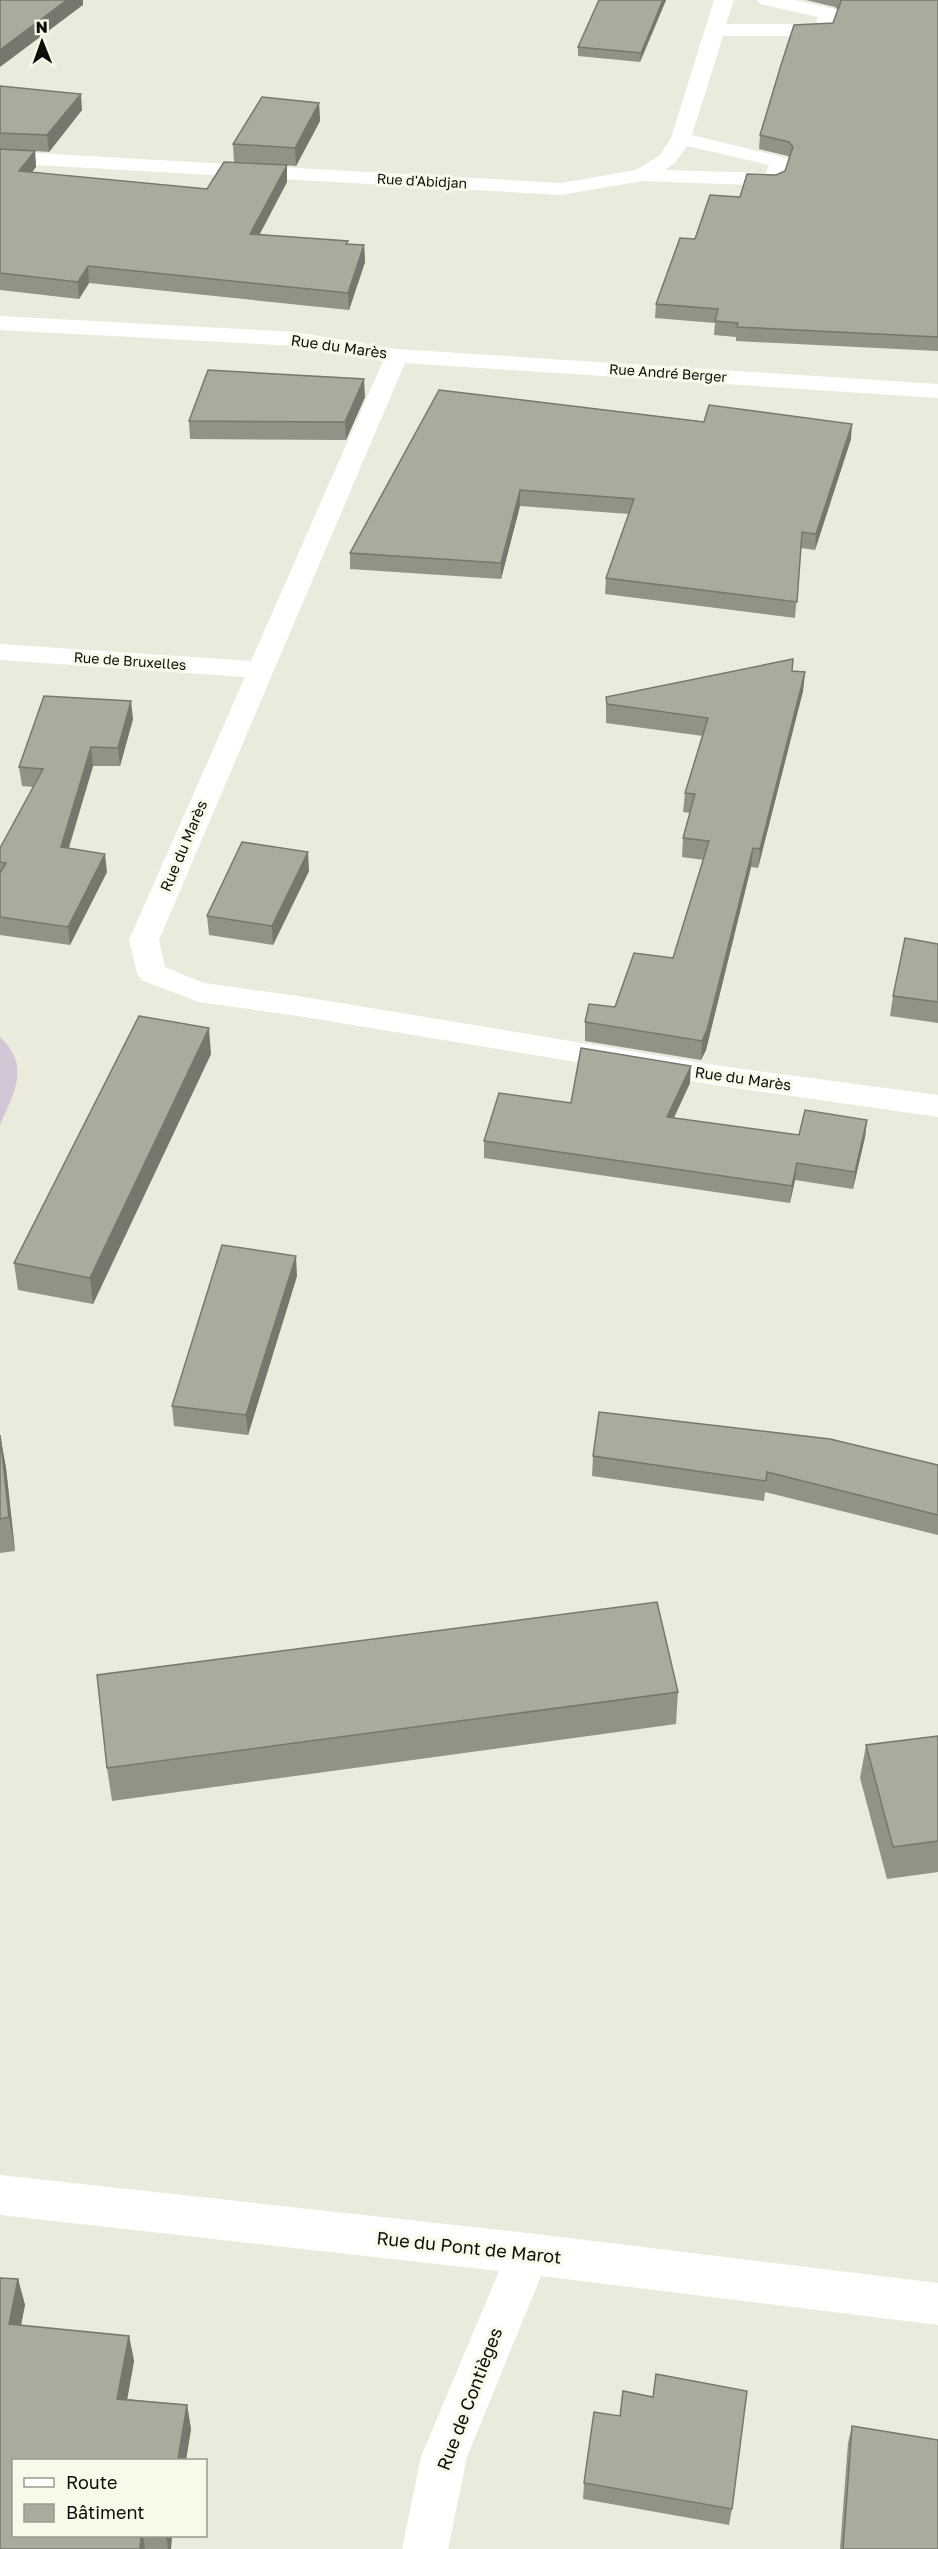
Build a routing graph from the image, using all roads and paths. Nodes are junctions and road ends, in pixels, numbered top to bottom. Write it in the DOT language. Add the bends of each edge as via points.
graph roads {
  1 [pos="724,0"];
  2 [pos="768,0"];
  3 [pos="714,30"];
  4 [pos="681,138"];
  5 [pos="0,158"];
  6 [pos="642,175"];
  7 [pos="0,323"];
  8 [pos="397,356"];
  9 [pos="938,391"];
  10 [pos="0,652"];
  11 [pos="260,670"];
  12 [pos="938,1106"];
  13 [pos="0,2195"];
  14 [pos="528,2254"];
  15 [pos="938,2304"];
  16 [pos="425,2549"];
  1 -- 3 [label="street, Rue d'Abidjan"];
  2 -- 3 [label="street" via="828,13 824,30"];
  3 -- 4 [label="street, Rue d'Abidjan"];
  4 -- 6 [label="street, Rue d'Abidjan" via="668,159"];
  4 -- 6 [label="street" via="780,162 776,180"];
  5 -- 6 [label="street, Rue d'Abidjan" via="561,189"];
  7 -- 8 [label="street, Rue du Marès" via="296,339"];
  8 -- 9 [label="street, Rue André Berger"];
  8 -- 11 [label="street, Rue du Marès"];
  10 -- 11 [label="street, Rue de Bruxelles"];
  11 -- 12 [label="street, Rue du Marès" via="144,940 152,973 200,992 721,1077"];
  13 -- 14 [label="street, Rue du Pont de Marot"];
  14 -- 15 [label="street, Rue du Pont de Marot"];
  14 -- 16 [label="street, Rue de Contièges" via="444,2457"];
}
